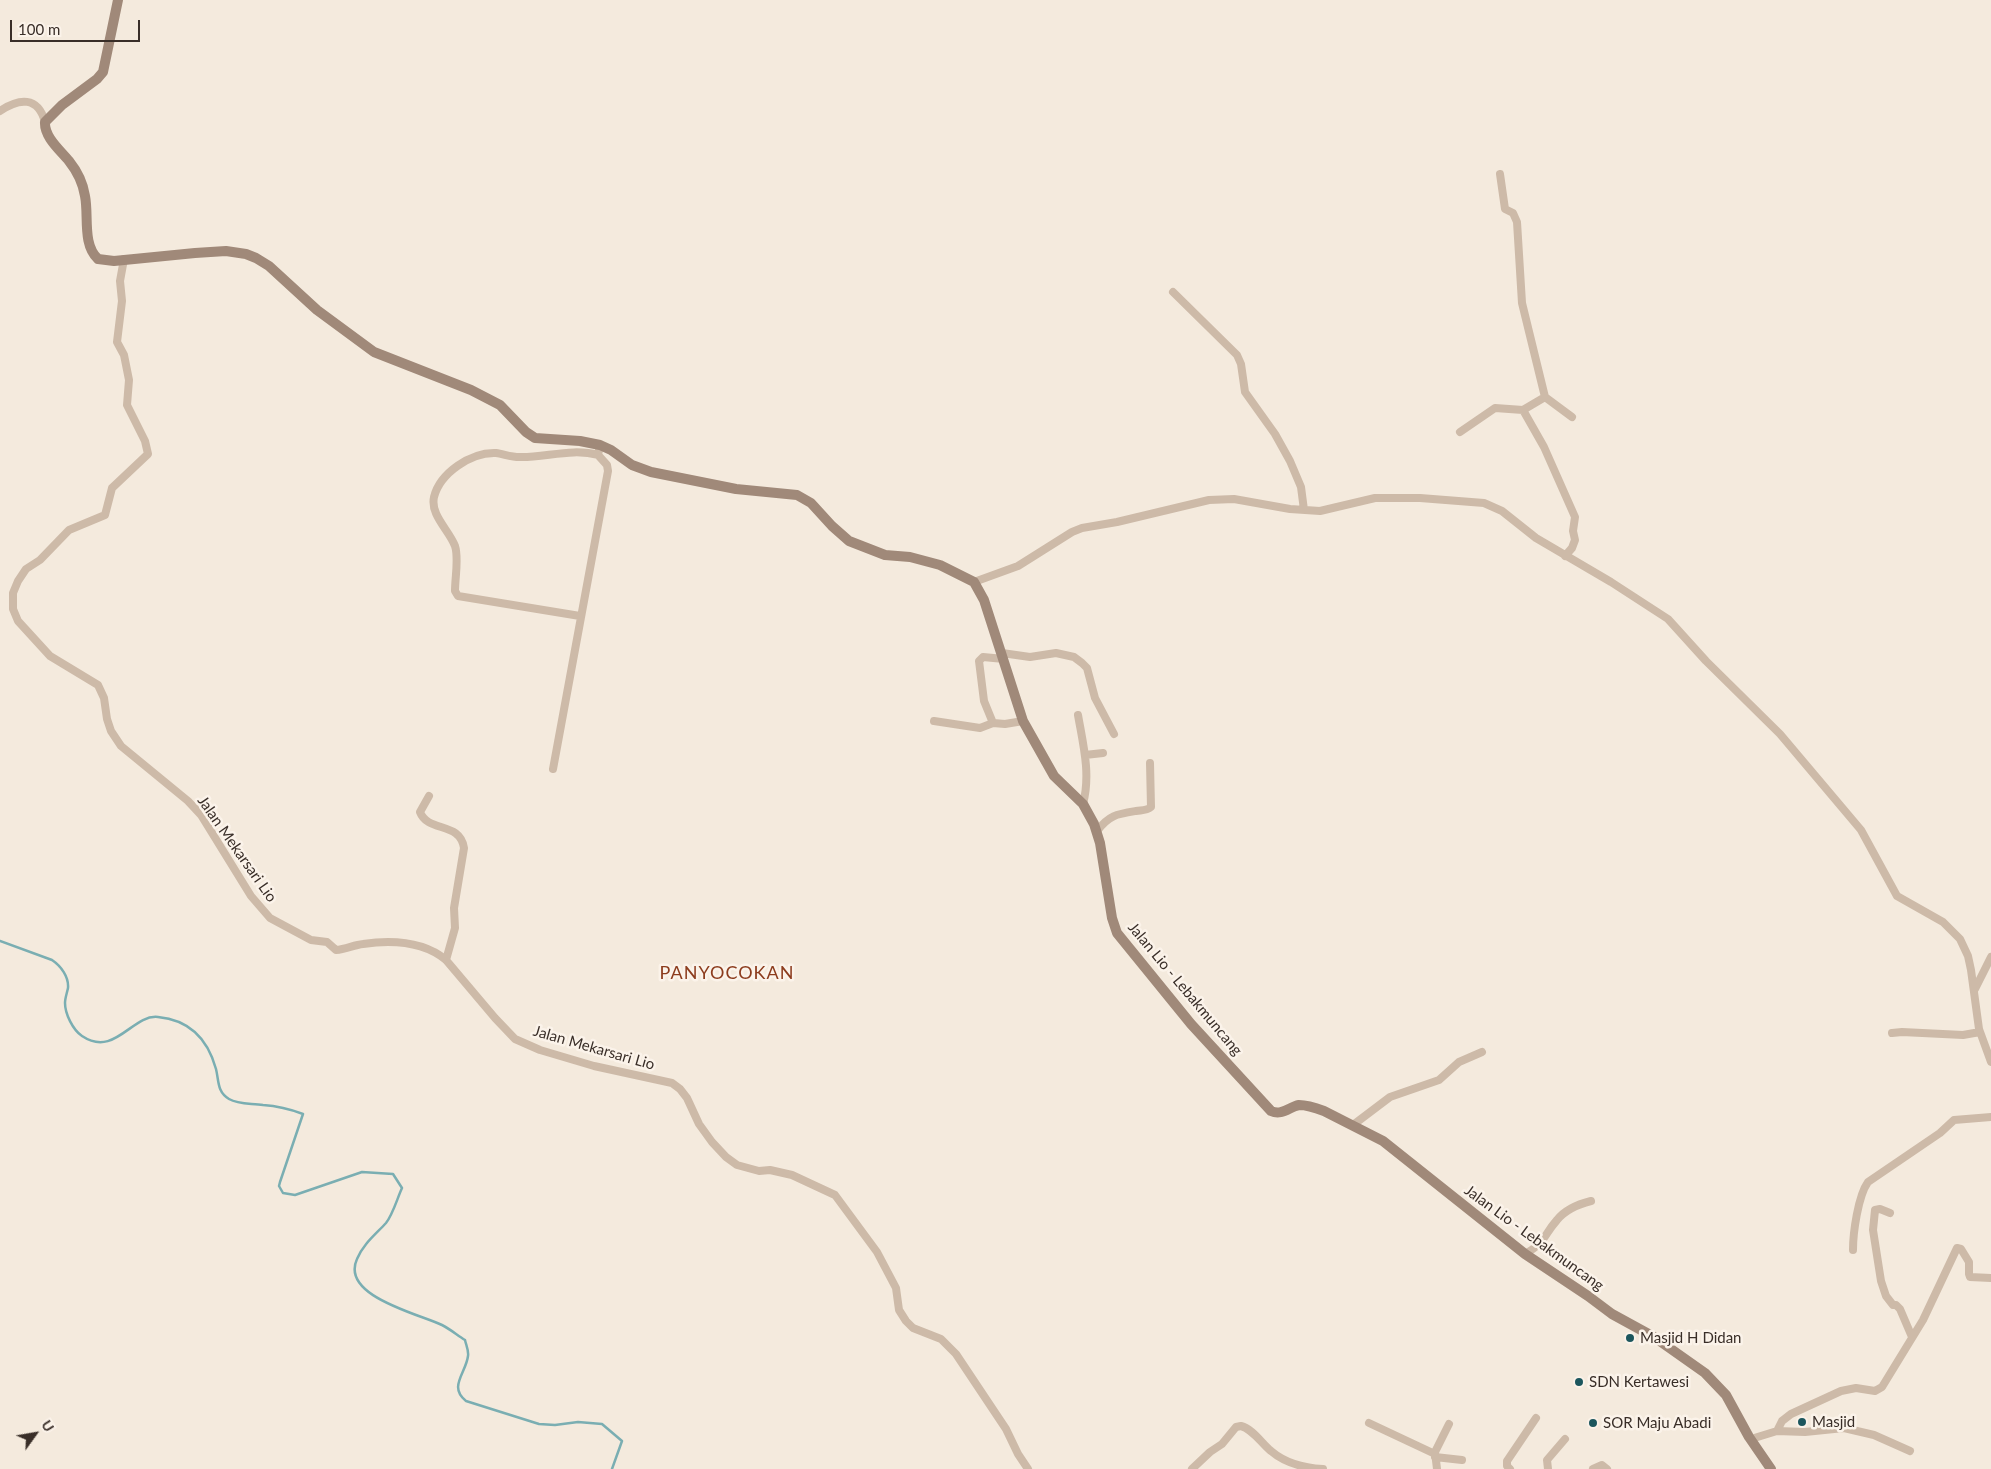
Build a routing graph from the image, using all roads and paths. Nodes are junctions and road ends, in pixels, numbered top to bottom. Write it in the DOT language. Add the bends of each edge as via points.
graph roads {
  1 [pos="118,0"];
  2 [pos="0,111"];
  3 [pos="45,122"];
  4 [pos="1500,174"];
  5 [pos="124,259"];
  6 [pos="1173,292"];
  7 [pos="1545,397"];
  8 [pos="1523,410"];
  9 [pos="1572,417"];
  10 [pos="1460,432"];
  11 [pos="599,450"];
  12 [pos="1304,510"];
  13 [pos="1565,556"];
  14 [pos="974,582"];
  15 [pos="580,616"];
  16 [pos="1003,656"];
  17 [pos="1078,715"];
  18 [pos="934,721"];
  19 [pos="1023,722"];
  20 [pos="994,723"];
  21 [pos="1114,734"];
  22 [pos="1103,753"];
  23 [pos="1085,755"];
  24 [pos="1150,763"];
  25 [pos="553,769"];
  26 [pos="429,796"];
  27 [pos="1083,804"];
  28 [pos="1097,831"];
  29 [pos="1991,957"];
  30 [pos="446,960"];
  31 [pos="1974,989"];
  32 [pos="1980,1032"];
  33 [pos="1892,1033"];
  34 [pos="1482,1052"];
  35 [pos="1991,1062"];
  36 [pos="1991,1117"];
  37 [pos="1353,1125"];
  38 [pos="1591,1201"];
  39 [pos="1860,1205"];
  40 [pos="1875,1210"];
  41 [pos="1890,1213"];
  42 [pos="1853,1250"];
  43 [pos="1525,1254"];
  44 [pos="1991,1278"];
  45 [pos="1912,1337"];
  46 [pos="1536,1418"];
  47 [pos="1369,1423"];
  48 [pos="1449,1424"];
  49 [pos="1777,1431"];
  50 [pos="1565,1439"];
  51 [pos="1751,1439"];
  52 [pos="1910,1451"];
  53 [pos="1435,1456"];
  54 [pos="1462,1460"];
  55 [pos="1028,1469"];
  56 [pos="1192,1469"];
  57 [pos="1323,1469"];
  58 [pos="1438,1469"];
  59 [pos="1510,1469"];
  60 [pos="1548,1469"];
  61 [pos="1593,1469"];
  62 [pos="1607,1469"];
  63 [pos="1771,1469"];
  1 -- 3 [label="street" via="103,72"];
  2 -- 3 [label="street" via="24,100 43,113"];
  3 -- 5 [label="street" via="46,131 80,179 93,254 105,261"];
  4 -- 7 [label="street" via="1505,209 1513,213 1516,222 1522,302"];
  5 -- 11 [label="street" via="226,252 256,258 317,310 374,352 471,390 500,405 535,438 580,441"];
  5 -- 30 [label="street, Jalan Mekarsari Lio" via="117,342 124,355 129,380 127,405 148,454 112,488 105,515 69,530 40,560 26,569 13,593 13,609 18,621 50,656 98,684 111,731 121,746 188,801 201,816 251,896 270,918 311,940 328,942 336,950 361,944 407,943 437,953"];
  6 -- 12 [label="street" via="1237,355 1245,392 1290,461 1301,487"];
  7 -- 8 [label="street"];
  7 -- 9 [label="street"];
  8 -- 10 [label="street" via="1495,408"];
  8 -- 13 [label="street" via="1544,447 1575,517 1575,540"];
  11 -- 14 [label="street" via="611,450 632,465 651,472 736,489 797,495 811,503 841,535 858,546 940,565"];
  11 -- 15 [label="street" via="608,471"];
  11 -- 15 [label="street" via="520,458 494,453 482,455 453,469 434,498 436,512 455,547 455,591 458,596"];
  12 -- 13 [label="street" via="1320,511 1387,497 1484,503 1502,511"];
  12 -- 14 [label="street" via="1234,499 1208,500 1166,509 1082,528 1018,566"];
  13 -- 31 [label="street" via="1668,619 1768,721 1861,830 1897,896 1943,922 1960,939 1968,956"];
  14 -- 16 [label="street, Jalan Lio - Lebakmuncang" via="984,600"];
  15 -- 25 [label="street"];
  16 -- 19 [label="street, Jalan Lio - Lebakmuncang"];
  16 -- 20 [label="street" via="982,657 978,662 984,701"];
  16 -- 21 [label="street" via="1030,657 1056,653 1074,657 1087,668 1095,698"];
  17 -- 23 [label="street"];
  18 -- 20 [label="street" via="980,728"];
  19 -- 20 [label="street"];
  19 -- 27 [label="street, Jalan Lio - Lebakmuncang" via="1054,776"];
  22 -- 23 [label="street"];
  23 -- 27 [label="street" via="1087,782"];
  24 -- 28 [label="street" via="1151,807 1114,814"];
  26 -- 30 [label="street" via="420,812 422,817 458,834 464,848 454,908 455,928"];
  27 -- 28 [label="street, Jalan Lio - Lebakmuncang"];
  28 -- 37 [label="street, Jalan Lio - Lebakmuncang" via="1117,932 1191,1024 1271,1111 1278,1113 1306,1106"];
  29 -- 31 [label="street"];
  30 -- 55 [label="street, Jalan Mekarsari Lio" via="515,1039 594,1066 672,1083 687,1098 712,1142 737,1165 792,1176 835,1195 877,1252 896,1288 899,1310 906,1321 912,1328 941,1339 956,1354 1006,1429"];
  31 -- 32 [label="street"];
  32 -- 33 [label="street" via="1963,1035"];
  32 -- 35 [label="street"];
  34 -- 37 [label="street" via="1459,1062 1439,1080 1390,1097"];
  36 -- 39 [label="street" via="1951,1122 1868,1182"];
  37 -- 43 [label="street, Jalan Lio - Lebakmuncang" via="1391,1147"];
  38 -- 43 [label="street" via="1564,1214 1544,1240"];
  39 -- 40 [label="street"];
  39 -- 42 [label="street"];
  40 -- 41 [label="street"];
  40 -- 45 [label="street" via="1873,1230 1881,1282 1886,1296 1900,1309"];
  43 -- 51 [label="street, Jalan Lio - Lebakmuncang" via="1705,1373 1726,1395"];
  44 -- 45 [label="street" via="1970,1277 1968,1259 1961,1248 1957,1248"];
  45 -- 49 [label="street" via="1879,1389 1841,1391 1786,1416"];
  46 -- 59 [label="street" via="1507,1461"];
  47 -- 53 [label="street"];
  48 -- 53 [label="street"];
  49 -- 51 [label="street"];
  49 -- 52 [label="street" via="1853,1429 1886,1439"];
  50 -- 60 [label="street" via="1547,1460"];
  51 -- 63 [label="street, Jalan Lio - Lebakmuncang"];
  53 -- 54 [label="street"];
  53 -- 58 [label="street"];
  56 -- 57 [label="street" via="1240,1426 1286,1460 1308,1468"];
  61 -- 62 [label="street" via="1602,1465"];
}
